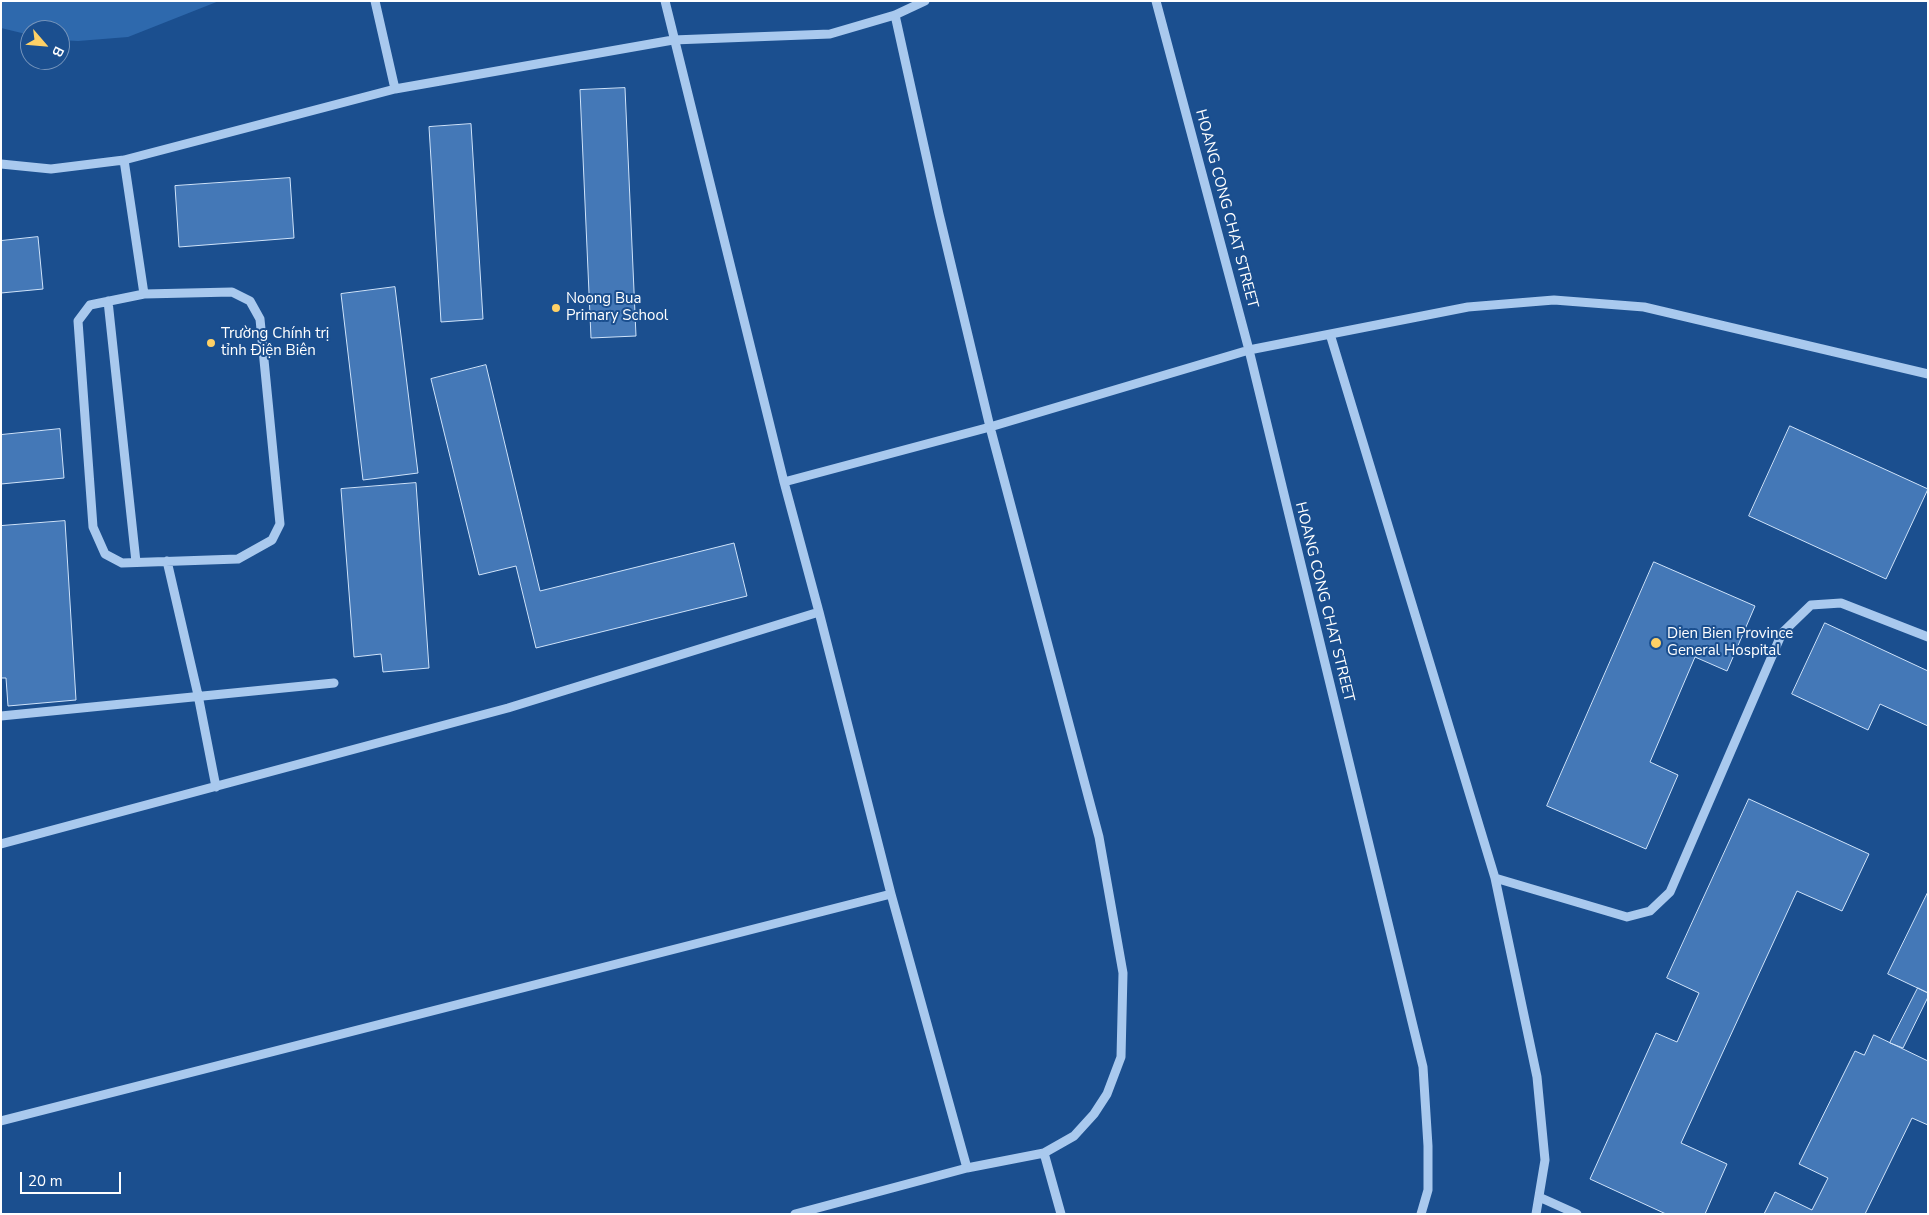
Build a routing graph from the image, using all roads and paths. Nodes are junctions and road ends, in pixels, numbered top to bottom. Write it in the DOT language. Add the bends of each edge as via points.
graph roads {
  1 [pos="375,1"];
  2 [pos="664,1"];
  3 [pos="925,1"];
  4 [pos="1156,1"];
  5 [pos="895,15"];
  6 [pos="674,40"];
  7 [pos="395,89"];
  8 [pos="124,160"];
  9 [pos="1,164"];
  10 [pos="144,294"];
  11 [pos="108,301"];
  12 [pos="1330,334"];
  13 [pos="1250,350"];
  14 [pos="1928,374"];
  15 [pos="990,427"];
  16 [pos="784,482"];
  17 [pos="167,561"];
  18 [pos="136,562"];
  19 [pos="819,612"];
  20 [pos="1928,637"];
  21 [pos="334,683"];
  22 [pos="198,695"];
  23 [pos="1,716"];
  24 [pos="216,787"];
  25 [pos="1,844"];
  26 [pos="1495,878"];
  27 [pos="891,894"];
  28 [pos="1,1122"];
  29 [pos="1044,1153"];
  30 [pos="967,1168"];
  31 [pos="1539,1197"];
  32 [pos="795,1214"];
  33 [pos="1061,1214"];
  34 [pos="1421,1214"];
  35 [pos="1536,1214"];
  36 [pos="1577,1214"];
  1 -- 7 [label="street"];
  2 -- 6 [label="street"];
  3 -- 5 [label="street"];
  4 -- 13 [label="street, HOANG CONG CHAT STREET"];
  5 -- 6 [label="street" via="830,34"];
  5 -- 15 [label="street"];
  6 -- 7 [label="street"];
  6 -- 16 [label="street"];
  7 -- 8 [label="street"];
  8 -- 9 [label="street" via="51,169"];
  8 -- 10 [label="street"];
  10 -- 11 [label="street"];
  10 -- 17 [label="street" via="232,292 250,301 260,319 280,524 272,540 238,559"];
  11 -- 18 [label="street"];
  11 -- 18 [label="street" via="90,305 78,321 93,527 105,554 122,563"];
  12 -- 13 [label="street"];
  12 -- 14 [label="street" via="1468,307 1554,300 1644,307"];
  12 -- 26 [label="street"];
  13 -- 15 [label="street"];
  13 -- 34 [label="street, HOANG CONG CHAT STREET" via="1423,1067 1428,1190"];
  15 -- 16 [label="street"];
  15 -- 29 [label="street" via="1099,836 1123,973 1121,1057 1107,1094 1074,1136"];
  16 -- 19 [label="street"];
  17 -- 18 [label="street"];
  17 -- 22 [label="street"];
  19 -- 24 [label="street" via="508,708"];
  19 -- 27 [label="street"];
  20 -- 26 [label="street" via="1841,603 1811,606 1782,633 1670,892 1650,911 1627,917"];
  21 -- 22 [label="street"];
  22 -- 23 [label="street"];
  22 -- 24 [label="street"];
  24 -- 25 [label="street"];
  26 -- 31 [label="street" via="1537,1077 1545,1160"];
  27 -- 28 [label="street"];
  27 -- 30 [label="street"];
  29 -- 30 [label="street"];
  29 -- 33 [label="street"];
  30 -- 32 [label="street"];
  31 -- 35 [label="street"];
  31 -- 36 [label="street"];
}
